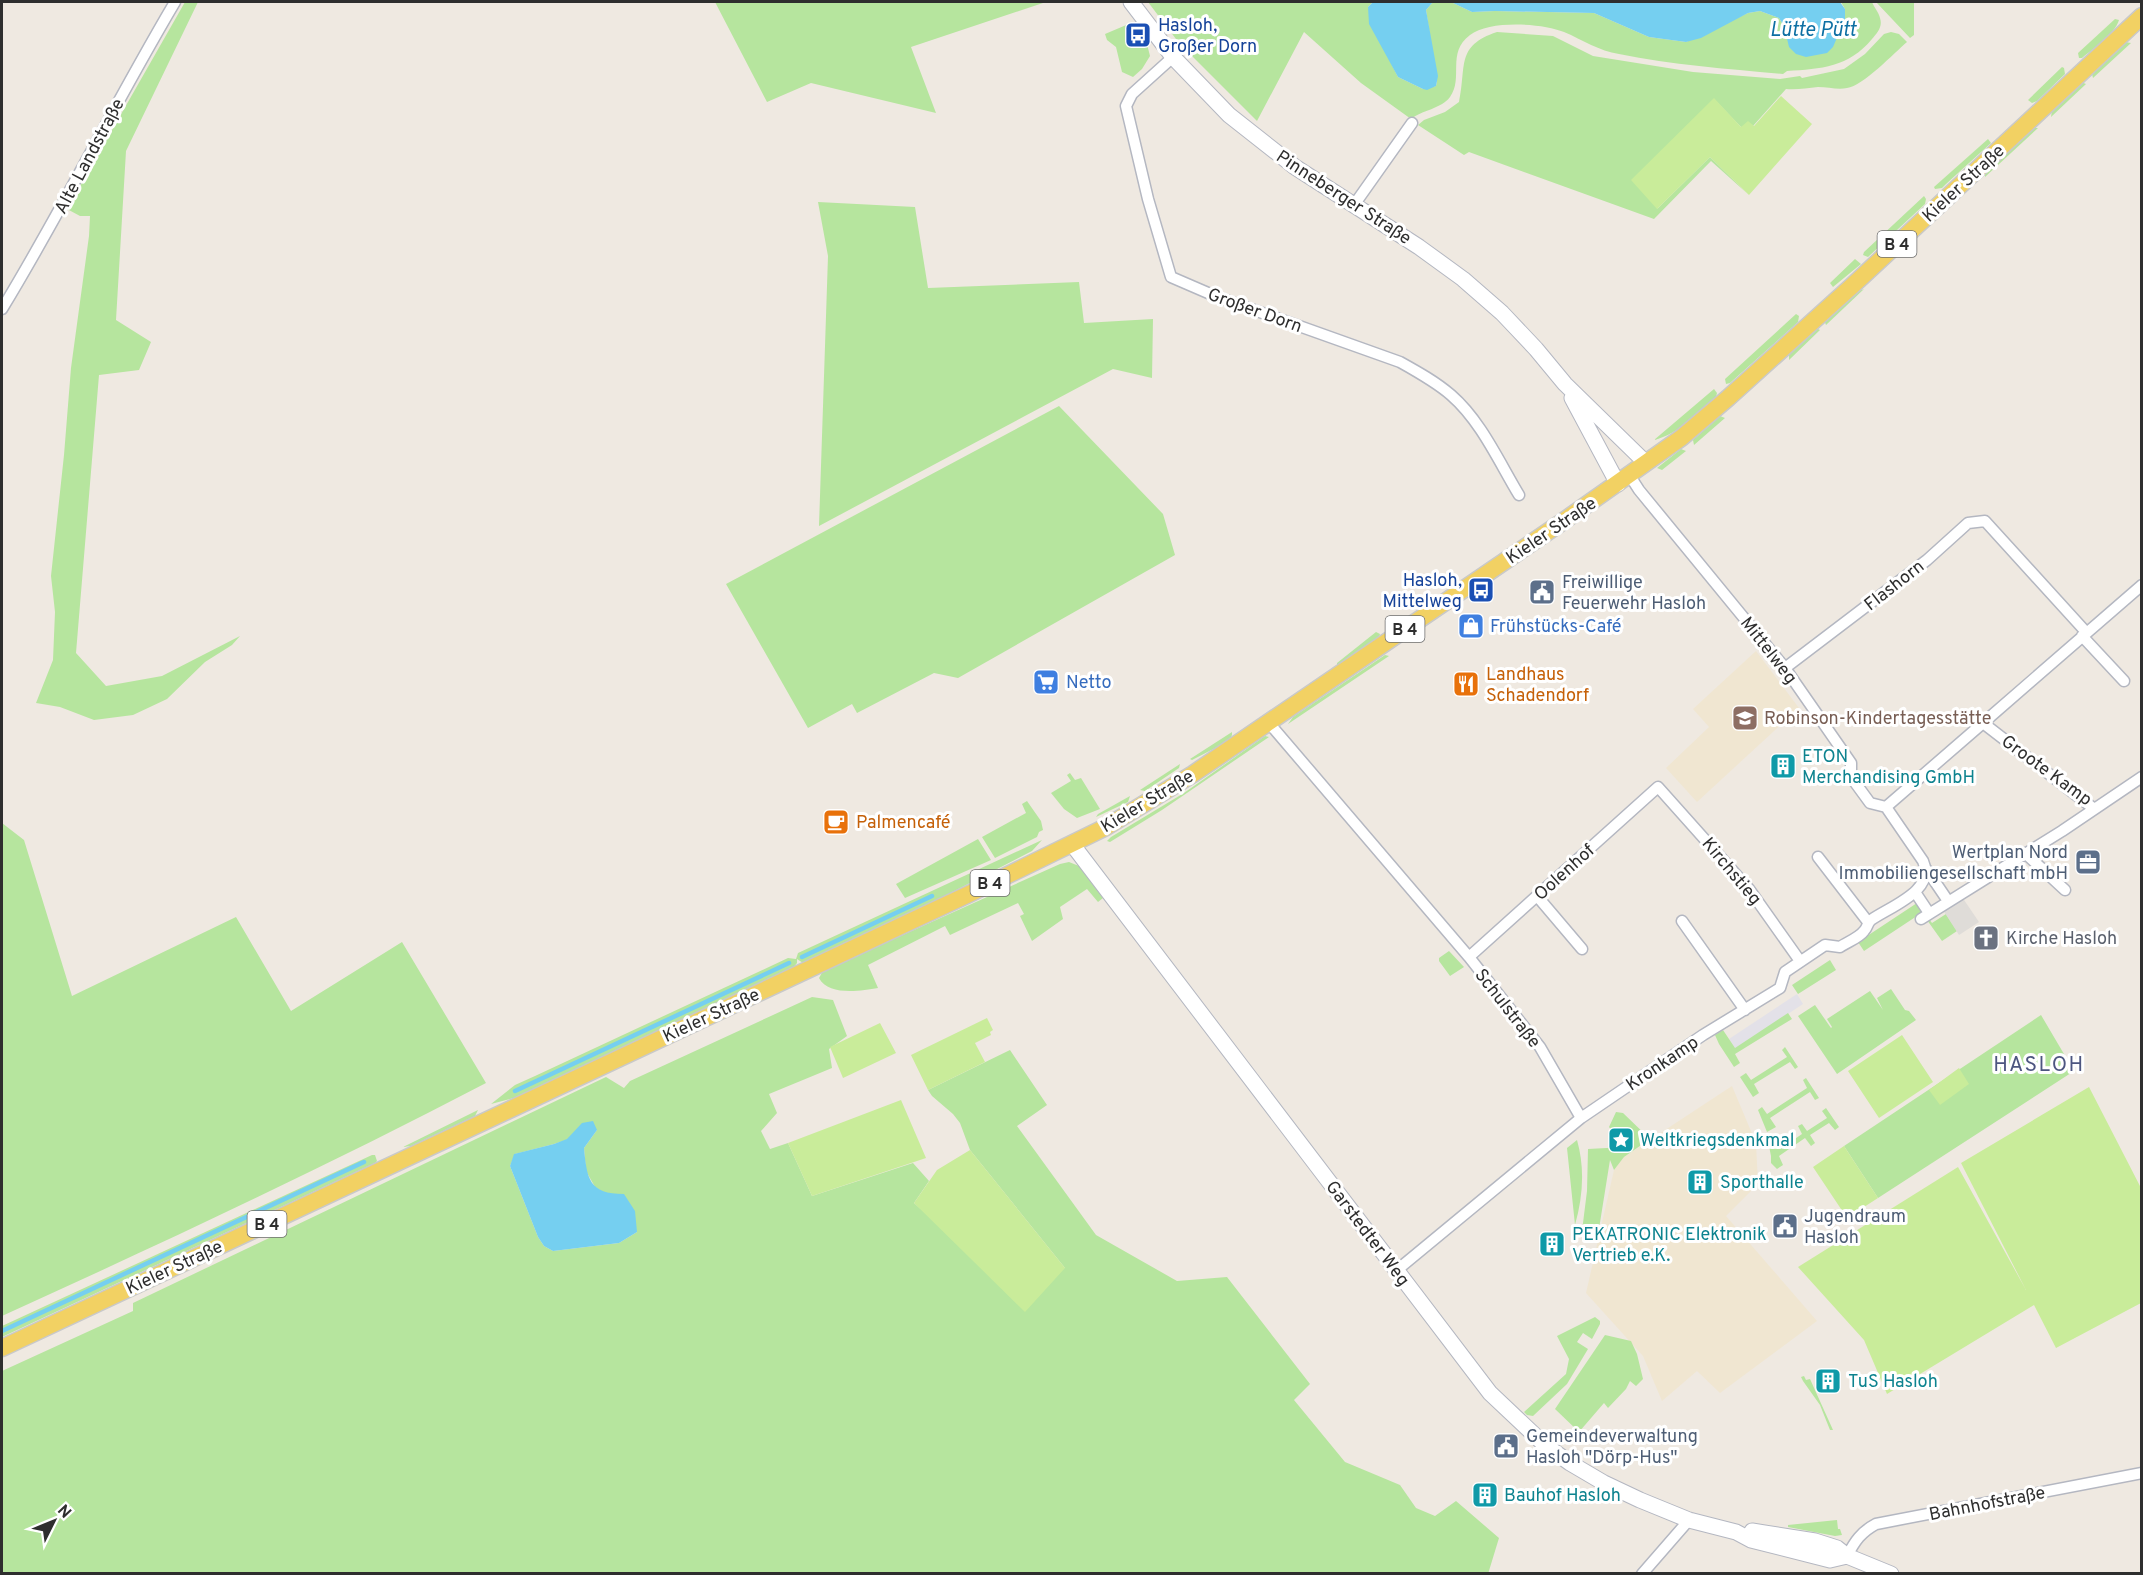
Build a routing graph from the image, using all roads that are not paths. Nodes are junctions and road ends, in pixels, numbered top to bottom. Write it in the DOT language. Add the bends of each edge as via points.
graph roads {
  1 [pos="175,2"];
  2 [pos="1131,2"];
  3 [pos="2142,16"];
  4 [pos="1173,57"];
  5 [pos="1412,123"];
  6 [pos="1354,205"];
  7 [pos="2,309"];
  8 [pos="1566,384"];
  9 [pos="1646,463"];
  10 [pos="1624,480"];
  11 [pos="1519,495"];
  12 [pos="2142,585"];
  13 [pos="2084,634"];
  14 [pos="1785,668"];
  15 [pos="2124,681"];
  16 [pos="1269,723"];
  17 [pos="1983,723"];
  18 [pos="2142,777"];
  19 [pos="1658,787"];
  20 [pos="1886,807"];
  21 [pos="2093,808"];
  22 [pos="1072,844"];
  23 [pos="2025,854"];
  24 [pos="1818,857"];
  25 [pos="1927,870"];
  26 [pos="1918,889"];
  27 [pos="2065,890"];
  28 [pos="1538,896"];
  29 [pos="1948,901"];
  30 [pos="1682,921"];
  31 [pos="1868,922"];
  32 [pos="1582,949"];
  33 [pos="1469,957"];
  34 [pos="1800,961"];
  35 [pos="1745,1010"];
  36 [pos="1581,1118"];
  37 [pos="1396,1270"];
  38 [pos="2,1348"];
  39 [pos="2142,1473"];
  40 [pos="1689,1520"];
  41 [pos="1847,1556"];
  42 [pos="1642,1574"];
  43 [pos="1891,1574"];
  1 -- 7 [label="street, Alte Landstraße"];
  2 -- 4 [label="main road, Pinneberger Straße"];
  3 -- 9 [label="main road, Kieler Straße / B 4" via="1728,398"];
  4 -- 6 [label="main road, Pinneberger Straße" via="1229,115 1263,143"];
  4 -- 11 [label="street, Großer Dorn" via="1132,94 1126,106 1172,278 1400,362 1425,376 1452,396 1473,419"];
  5 -- 6 [label="street"];
  6 -- 8 [label="main road, Pinneberger Straße" via="1463,279 1502,313"];
  8 -- 9 [label="main road, Pinneberger Straße"];
  8 -- 10 [label="main road, Pinneberger Straße"];
  9 -- 10 [label="main road, Kieler Straße / B 4"];
  10 -- 14 [label="street, Mittelweg"];
  10 -- 16 [label="main road, Kieler Straße / B 4"];
  12 -- 13 [label="street, Groote Kamp"];
  13 -- 14 [label="street, Flashorn" via="1985,521 1968,523 1927,560"];
  13 -- 15 [label="street"];
  13 -- 17 [label="street, Groote Kamp"];
  14 -- 20 [label="street, Mittelweg" via="1851,763 1851,777 1870,803"];
  16 -- 22 [label="main road, Kieler Straße / B 4" via="1147,802"];
  16 -- 33 [label="street, Schulstraße"];
  17 -- 20 [label="street, Groote Kamp"];
  17 -- 21 [label="street, Groote Kamp"];
  18 -- 21 [label="street, Groote Kamp"];
  19 -- 28 [label="street, Oolenhof"];
  19 -- 34 [label="street, Kirchstieg" via="1749,889"];
  20 -- 25 [label="street, Mittelweg"];
  21 -- 23 [label="street"];
  22 -- 37 [label="main road, Garstedter Weg"];
  22 -- 38 [label="main road, Kieler Straße / B 4"];
  23 -- 27 [label="street"];
  23 -- 29 [label="street"];
  24 -- 31 [label="street"];
  25 -- 26 [label="street"];
  25 -- 29 [label="street"];
  26 -- 29 [label="street" via="1925,916"];
  26 -- 31 [label="street, Kronkamp"];
  28 -- 32 [label="street"];
  28 -- 33 [label="street, Oolenhof"];
  30 -- 35 [label="street"];
  31 -- 34 [label="street, Kronkamp" via="1865,931 1840,947 1825,945"];
  33 -- 36 [label="street, Schulstraße" via="1540,1047"];
  34 -- 35 [label="street, Kronkamp" via="1785,972 1780,988"];
  35 -- 36 [label="street, Kronkamp"];
  36 -- 37 [label="street"];
  37 -- 40 [label="main road, Garstedter Weg" via="1490,1393 1545,1445 1604,1483"];
  39 -- 41 [label="street, Bahnhofstraße" via="1876,1524 1864,1530"];
  40 -- 41 [label="main road, Garstedter Weg" via="1830,1560"];
  40 -- 42 [label="street"];
  41 -- 43 [label="main road, Garstedter Weg"];
}
